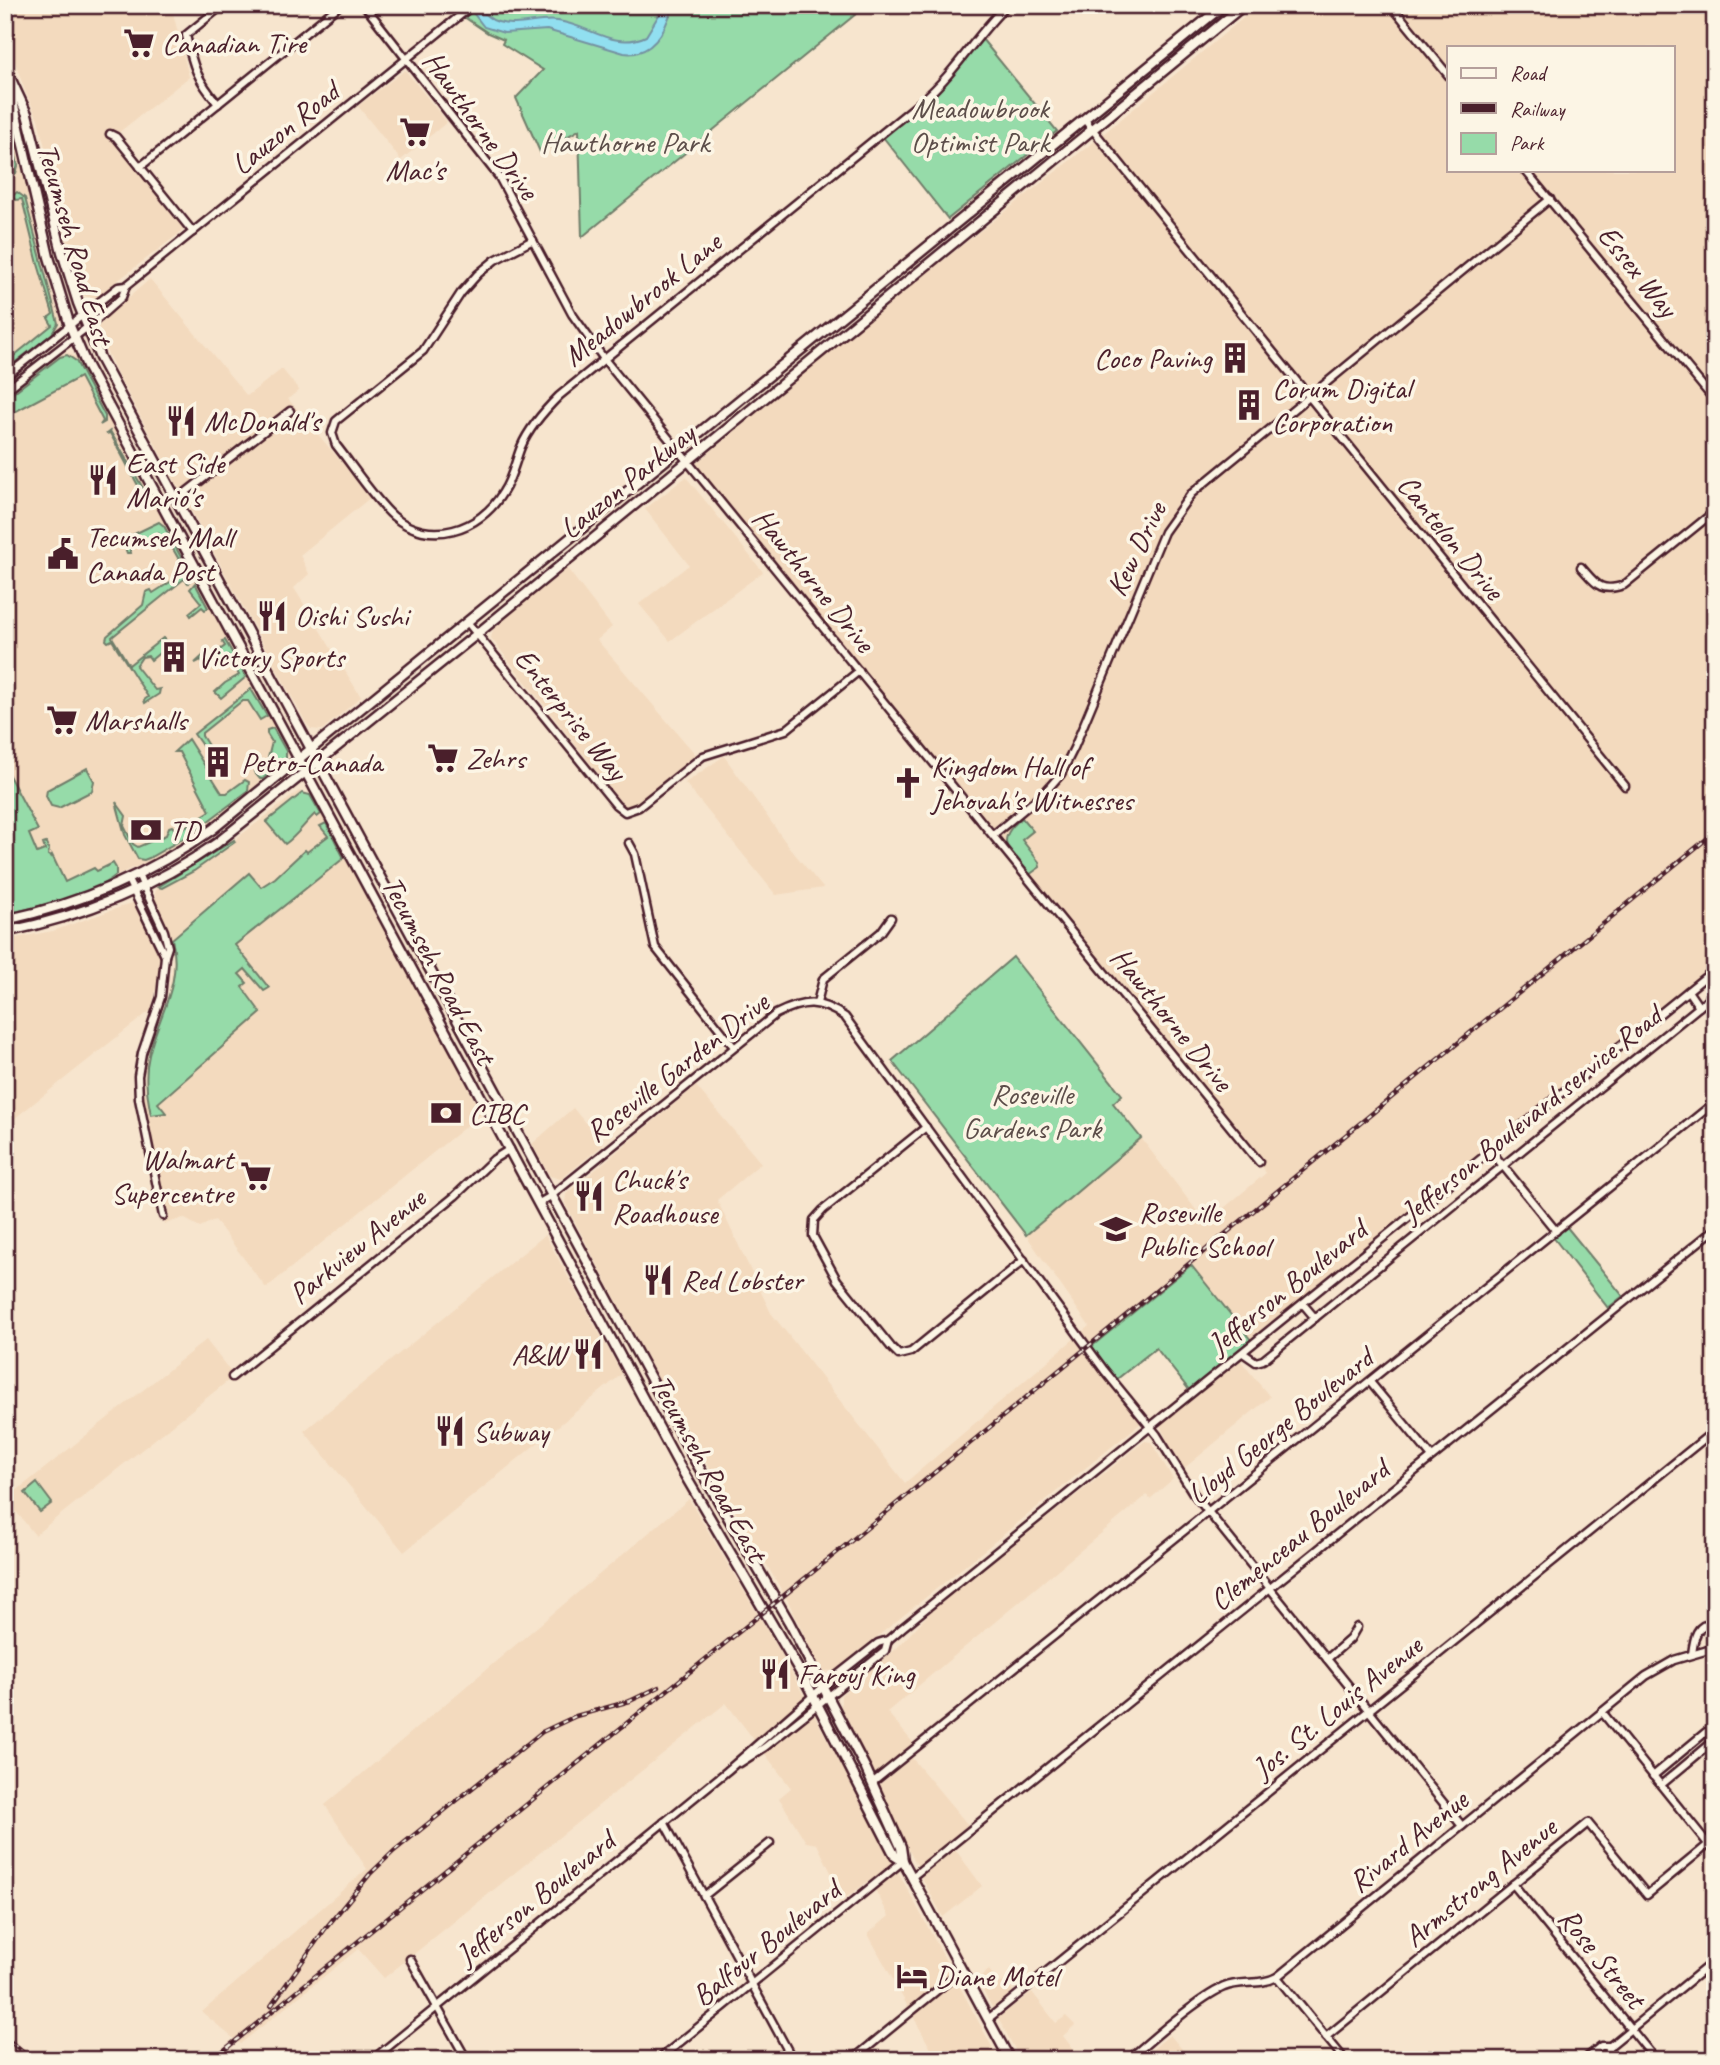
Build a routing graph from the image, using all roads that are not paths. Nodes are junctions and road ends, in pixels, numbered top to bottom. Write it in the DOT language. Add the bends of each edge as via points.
graph roads {
  1 [pos="223,5"];
  2 [pos="340,5"];
  3 [pos="365,5"];
  4 [pos="473,5"];
  5 [pos="1007,5"];
  6 [pos="1224,5"];
  7 [pos="1244,5"];
  8 [pos="1402,5"];
  9 [pos="1393,8"];
  10 [pos="405,59"];
  11 [pos="6,68"];
  12 [pos="1447,74"];
  13 [pos="218,104"];
  14 [pos="1084,119"];
  15 [pos="1093,131"];
  16 [pos="110,134"];
  17 [pos="139,167"];
  18 [pos="1527,172"];
  19 [pos="1550,199"];
  20 [pos="193,232"];
  21 [pos="533,240"];
  22 [pos="127,286"];
  23 [pos="83,316"];
  24 [pos="70,326"];
  25 [pos="87,328"];
  26 [pos="74,337"];
  27 [pos="604,359"];
  28 [pos="5,377"];
  29 [pos="5,391"];
  30 [pos="1308,397"];
  31 [pos="1715,401"];
  32 [pos="290,411"];
  33 [pos="679,450"];
  34 [pos="688,461"];
  35 [pos="176,500"];
  36 [pos="1715,511"];
  37 [pos="1581,567"];
  38 [pos="468,622"];
  39 [pos="477,634"];
  40 [pos="859,671"];
  41 [pos="312,750"];
  42 [pos="299,759"];
  43 [pos="318,762"];
  44 [pos="306,772"];
  45 [pos="1625,786"];
  46 [pos="992,835"];
  47 [pos="629,843"];
  48 [pos="138,874"];
  49 [pos="128,880"];
  50 [pos="144,888"];
  51 [pos="134,892"];
  52 [pos="891,918"];
  53 [pos="5,920"];
  54 [pos="5,932"];
  55 [pos="165,956"];
  56 [pos="1715,969"];
  57 [pos="1688,991"];
  58 [pos="1715,994"];
  59 [pos="817,1003"];
  60 [pos="1699,1007"];
  61 [pos="734,1047"];
  62 [pos="1715,1102"];
  63 [pos="926,1127"];
  64 [pos="510,1149"];
  65 [pos="1491,1151"];
  66 [pos="1259,1162"];
  67 [pos="1503,1166"];
  68 [pos="551,1196"];
  69 [pos="539,1203"];
  70 [pos="163,1216"];
  71 [pos="1715,1229"];
  72 [pos="1556,1231"];
  73 [pos="1024,1260"];
  74 [pos="1303,1304"];
  75 [pos="1315,1318"];
  76 [pos="1243,1353"];
  77 [pos="232,1377"];
  78 [pos="1370,1382"];
  79 [pos="1151,1428"];
  80 [pos="1715,1430"];
  81 [pos="1432,1457"];
  82 [pos="1209,1513"];
  83 [pos="1270,1588"];
  84 [pos="1715,1624"];
  85 [pos="1357,1627"];
  86 [pos="888,1640"];
  87 [pos="1715,1648"];
  88 [pos="1692,1654"];
  89 [pos="1327,1659"];
  90 [pos="823,1687"];
  91 [pos="813,1696"];
  92 [pos="829,1698"];
  93 [pos="818,1706"];
  94 [pos="1369,1710"];
  95 [pos="1602,1712"];
  96 [pos="1715,1739"];
  97 [pos="727,1771"];
  98 [pos="1653,1776"];
  99 [pos="872,1783"];
  100 [pos="1661,1785"];
  101 [pos="664,1822"];
  102 [pos="1462,1826"];
  103 [pos="1712,1842"];
  104 [pos="770,1843"];
  105 [pos="903,1861"];
  106 [pos="912,1877"];
  107 [pos="1513,1884"];
  108 [pos="704,1896"];
  109 [pos="410,1959"];
  110 [pos="1715,1960"];
  111 [pos="962,1970"];
  112 [pos="1277,1978"];
  113 [pos="752,1984"];
  114 [pos="437,2008"];
  115 [pos="988,2020"];
  116 [pos="1631,2029"];
  117 [pos="1326,2037"];
  118 [pos="1610,2046"];
  119 [pos="372,2060"];
  120 [pos="467,2060"];
  121 [pos="658,2060"];
  122 [pos="793,2060"];
  123 [pos="852,2060"];
  124 [pos="1010,2060"];
  125 [pos="1128,2060"];
  126 [pos="1345,2060"];
  127 [pos="1584,2060"];
  128 [pos="1601,2060"];
  129 [pos="1656,2060"];
  1 -- 13 [label="street" via="186,35 200,82"];
  2 -- 13 [label="street"];
  3 -- 10 [label="street, Hawthorne Drive"];
  4 -- 10 [label="street, Lauzon Road"];
  5 -- 27 [label="street, Meadowbrook Lane" via="954,71 923,100"];
  6 -- 14 [label="main road, Lauzon Parkway"];
  7 -- 15 [label="main road, Lauzon Parkway"];
  8 -- 9 [label="street"];
  9 -- 12 [label="street"];
  10 -- 20 [label="street, Lauzon Road"];
  10 -- 21 [label="street, Hawthorne Drive" via="499,177"];
  11 -- 23 [label="main road, Tecumseh Road East" via="27,114"];
  11 -- 24 [label="main road, Tecumseh Road East" via="49,257"];
  13 -- 17 [label="street"];
  14 -- 15 [label="street, Cantelon Drive"];
  14 -- 33 [label="main road, Lauzon Parkway"];
  15 -- 30 [label="street, Cantelon Drive"];
  15 -- 34 [label="main road, Lauzon Parkway"];
  16 -- 17 [label="street"];
  17 -- 20 [label="street"];
  18 -- 19 [label="street, Essex Way"];
  19 -- 30 [label="street, Kew Drive"];
  19 -- 31 [label="street, Essex Way"];
  20 -- 22 [label="street, Lauzon Road"];
  21 -- 27 [label="street, Hawthorne Drive" via="572,314"];
  21 -- 27 [label="street, Meadowbrook Lane" via="478,274 423,351 336,421 332,433 336,445 392,515 409,527 454,531 471,525 490,509 503,493 540,415"];
  22 -- 23 [label="street, Lauzon Road" via="118,287"];
  22 -- 25 [label="street, Lauzon Road" via="122,297"];
  23 -- 24 [label="street, Lauzon Road"];
  23 -- 25 [label="main road, Tecumseh Road East"];
  24 -- 26 [label="main road, Tecumseh Road East"];
  24 -- 28 [label="street, Lauzon Road"];
  25 -- 26 [label="street, Lauzon Road"];
  25 -- 35 [label="main road, Tecumseh Road East"];
  26 -- 29 [label="street, Lauzon Road"];
  26 -- 42 [label="main road, Tecumseh Road East"];
  27 -- 33 [label="street, Hawthorne Drive"];
  30 -- 45 [label="street, Cantelon Drive"];
  30 -- 46 [label="street, Kew Drive" via="1191,494 1177,511 1061,774"];
  32 -- 35 [label="street"];
  33 -- 34 [label="street, Hawthorne Drive"];
  33 -- 38 [label="main road, Lauzon Parkway"];
  34 -- 39 [label="main road, Lauzon Parkway"];
  34 -- 40 [label="street, Hawthorne Drive"];
  35 -- 41 [label="main road, Tecumseh Road East"];
  36 -- 37 [label="street" via="1624,585 1610,590 1599,587"];
  38 -- 39 [label="street, Enterprise Way"];
  38 -- 41 [label="main road, Lauzon Parkway"];
  39 -- 40 [label="street, Enterprise Way" via="625,812 639,807 703,756 786,730"];
  39 -- 43 [label="main road, Lauzon Parkway"];
  40 -- 46 [label="street, Hawthorne Drive"];
  41 -- 42 [label="main road, Lauzon Parkway"];
  41 -- 43 [label="main road, Tecumseh Road East"];
  42 -- 44 [label="main road, Tecumseh Road East"];
  42 -- 48 [label="main road, Lauzon Parkway" via="213,830"];
  43 -- 44 [label="main road, Lauzon Parkway"];
  43 -- 68 [label="main road, Tecumseh Road East"];
  44 -- 50 [label="main road, Lauzon Parkway" via="217,843"];
  44 -- 64 [label="main road, Tecumseh Road East"];
  46 -- 66 [label="street, Hawthorne Drive"];
  47 -- 61 [label="street" via="655,947"];
  48 -- 49 [label="main road, Lauzon Parkway"];
  48 -- 50 [label="street"];
  49 -- 51 [label="street"];
  49 -- 53 [label="main road, Lauzon Parkway" via="43,912"];
  50 -- 51 [label="main road, Lauzon Parkway"];
  50 -- 55 [label="street" via="164,931"];
  51 -- 54 [label="main road, Lauzon Parkway"];
  51 -- 55 [label="street"];
  52 -- 59 [label="street" via="881,932 823,979"];
  55 -- 70 [label="street" via="162,997 138,1076"];
  56 -- 57 [label="street, Jefferson Boulevard"];
  57 -- 60 [label="street"];
  57 -- 65 [label="street, Jefferson Boulevard"];
  58 -- 60 [label="street, Jefferson Boulevard service Road"];
  59 -- 61 [label="street, Roseville Garden Drive" via="795,1004 776,1014"];
  59 -- 63 [label="street, Roseville Garden Drive" via="845,1017"];
  60 -- 67 [label="street, Jefferson Boulevard service Road"];
  61 -- 68 [label="street, Roseville Garden Drive"];
  62 -- 72 [label="street, Lloyd George Boulevard"];
  63 -- 73 [label="street, Roseville Garden Drive"];
  63 -- 73 [label="street" via="814,1220 813,1236 837,1280 899,1355 911,1352"];
  64 -- 69 [label="main road, Tecumseh Road East"];
  64 -- 77 [label="street, Parkview Avenue"];
  65 -- 67 [label="street"];
  65 -- 74 [label="street, Jefferson Boulevard"];
  67 -- 72 [label="street"];
  67 -- 75 [label="street, Jefferson Boulevard service Road"];
  68 -- 69 [label="street, Roseville Garden Drive"];
  68 -- 90 [label="main road, Tecumseh Road East"];
  69 -- 91 [label="main road, Tecumseh Road East" via="679,1465"];
  71 -- 81 [label="street, Clemenceau Boulevard"];
  72 -- 78 [label="street, Lloyd George Boulevard"];
  73 -- 79 [label="street, Roseville Garden Drive"];
  74 -- 75 [label="street"];
  74 -- 76 [label="street, Jefferson Boulevard"];
  75 -- 76 [label="street, Jefferson Boulevard service Road" via="1263,1360 1256,1362"];
  76 -- 79 [label="street, Jefferson Boulevard"];
  78 -- 81 [label="street"];
  78 -- 82 [label="street, Lloyd George Boulevard"];
  79 -- 82 [label="street"];
  79 -- 86 [label="street, Jefferson Boulevard"];
  80 -- 94 [label="street, Jos. St. Louis Avenue"];
  81 -- 83 [label="street, Clemenceau Boulevard"];
  82 -- 83 [label="street"];
  82 -- 99 [label="street, Lloyd George Boulevard"];
  83 -- 89 [label="street"];
  83 -- 106 [label="street, Clemenceau Boulevard"];
  84 -- 88 [label="street" via="1699,1628"];
  85 -- 89 [label="street"];
  86 -- 90 [label="street, Jefferson Boulevard"];
  86 -- 92 [label="street, Jefferson Boulevard" via="885,1651"];
  87 -- 88 [label="street, Rivard Avenue"];
  88 -- 95 [label="street, Rivard Avenue" via="1646,1676"];
  89 -- 94 [label="street"];
  90 -- 91 [label="street, Jefferson Boulevard"];
  90 -- 92 [label="main road, Tecumseh Road East"];
  91 -- 93 [label="main road, Tecumseh Road East"];
  91 -- 97 [label="street, Jefferson Boulevard"];
  92 -- 93 [label="street, Jefferson Boulevard"];
  92 -- 99 [label="main road, Tecumseh Road East"];
  93 -- 97 [label="street, Jefferson Boulevard"];
  93 -- 105 [label="main road, Tecumseh Road East" via="895,1856"];
  94 -- 102 [label="street"];
  94 -- 115 [label="street, Jos. St. Louis Avenue"];
  95 -- 98 [label="street"];
  95 -- 102 [label="street, Rivard Avenue"];
  96 -- 98 [label="street" via="1712,1732 1706,1732"];
  96 -- 100 [label="street"];
  97 -- 101 [label="street, Jefferson Boulevard"];
  98 -- 100 [label="street"];
  99 -- 105 [label="main road, Tecumseh Road East"];
  100 -- 103 [label="street"];
  101 -- 108 [label="street"];
  101 -- 114 [label="street, Jefferson Boulevard"];
  102 -- 112 [label="street, Rivard Avenue"];
  103 -- 107 [label="street, Armstrong Avenue" via="1647,1895 1588,1823"];
  104 -- 108 [label="street"];
  105 -- 106 [label="main road, Tecumseh Road East"];
  105 -- 113 [label="street, Balfour Boulevard"];
  106 -- 111 [label="main road, Tecumseh Road East"];
  107 -- 116 [label="street, Rose Street"];
  107 -- 117 [label="street, Armstrong Avenue"];
  108 -- 113 [label="street"];
  109 -- 114 [label="street"];
  110 -- 116 [label="street"];
  111 -- 115 [label="main road, Tecumseh Road East"];
  111 -- 123 [label="street"];
  112 -- 117 [label="street"];
  112 -- 125 [label="street, Rivard Avenue" via="1216,1991"];
  113 -- 121 [label="street, Balfour Boulevard"];
  113 -- 122 [label="street"];
  114 -- 119 [label="street, Jefferson Boulevard"];
  114 -- 120 [label="street"];
  115 -- 124 [label="main road, Tecumseh Road East"];
  116 -- 118 [label="street"];
  116 -- 129 [label="street, Rose Street"];
  117 -- 126 [label="street"];
  118 -- 127 [label="street" via="1601,2046"];
  118 -- 128 [label="street"];
}
